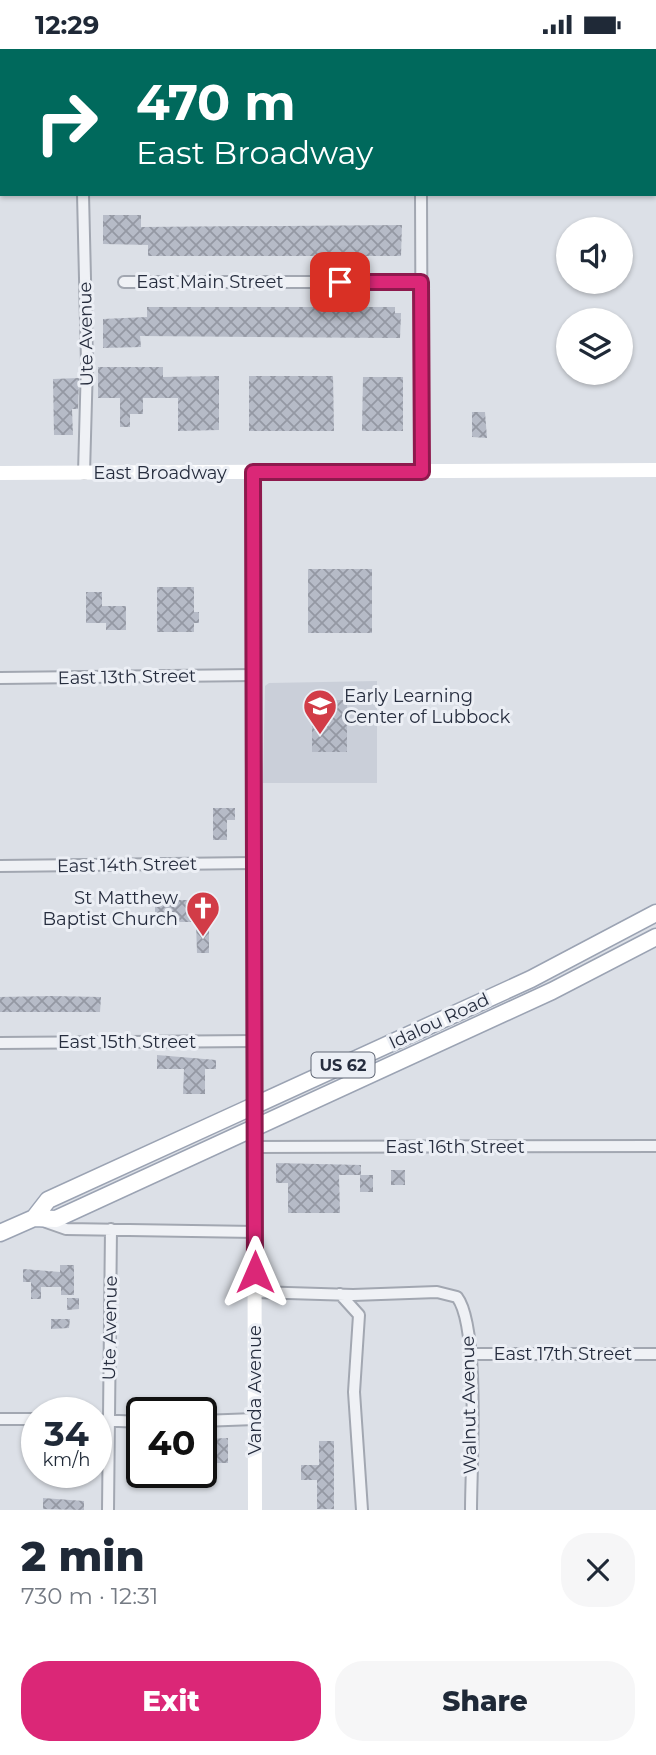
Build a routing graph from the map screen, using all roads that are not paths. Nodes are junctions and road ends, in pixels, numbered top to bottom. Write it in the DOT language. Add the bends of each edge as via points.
graph roads {
  1 [pos="83,196"];
  2 [pos="421,196"];
  3 [pos="124,282"];
  4 [pos="421,282"];
  5 [pos="656,470"];
  6 [pos="253,472"];
  7 [pos="422,472"];
  8 [pos="0,473"];
  9 [pos="84,473"];
  10 [pos="254,675"];
  11 [pos="0,678"];
  12 [pos="254,863"];
  13 [pos="0,866"];
  14 [pos="656,913"];
  15 [pos="656,937"];
  16 [pos="254,1041"];
  17 [pos="0,1043"];
  18 [pos="255,1105"];
  19 [pos="254,1128"];
  20 [pos="656,1146"];
  21 [pos="255,1147"];
  22 [pos="34,1218"];
  23 [pos="111,1229"];
  24 [pos="255,1232"];
  25 [pos="0,1233"];
  26 [pos="254,1292"];
  27 [pos="340,1294"];
  28 [pos="470,1354"];
  29 [pos="656,1355"];
  30 [pos="108,1397"];
  31 [pos="0,1419"];
  32 [pos="21,1419"];
  33 [pos="255,1419"];
  34 [pos="217,1420"];
  35 [pos="108,1488"];
  36 [pos="108,1510"];
  37 [pos="255,1510"];
  38 [pos="362,1510"];
  39 [pos="471,1510"];
  1 -- 9 [label="street, Ute Avenue"];
  2 -- 4 [label="street"];
  3 -- 4 [label="street, East Main Street"];
  4 -- 7 [label="street"];
  5 -- 7 [label="street, East Broadway"];
  6 -- 7 [label="street, East Broadway"];
  6 -- 9 [label="street, East Broadway"];
  6 -- 10 [label="street, Vanda Avenue"];
  8 -- 9 [label="street, East Broadway"];
  10 -- 11 [label="street, East 13th Street"];
  10 -- 12 [label="street, Vanda Avenue"];
  12 -- 13 [label="street, East 14th Street"];
  12 -- 16 [label="street, Vanda Avenue"];
  14 -- 18 [label="main road, Idalou Road / US 62" via="563,963"];
  15 -- 19 [label="main road, Idalou Road / US 62" via="552,991"];
  16 -- 17 [label="street, East 15th Street"];
  16 -- 18 [label="street, Vanda Avenue"];
  18 -- 19 [label="street, Vanda Avenue"];
  18 -- 22 [label="main road, Idalou Road / US 62" via="48,1200"];
  19 -- 21 [label="street, Vanda Avenue"];
  19 -- 22 [label="main road, Idalou Road / US 62" via="56,1219"];
  20 -- 21 [label="street, East 16th Street"];
  21 -- 24 [label="street, Vanda Avenue"];
  22 -- 23 [label="street" via="66,1229"];
  22 -- 25 [label="main road, Idalou Road / US 62"];
  23 -- 24 [label="street"];
  23 -- 30 [label="street, Ute Avenue"];
  24 -- 26 [label="street, Vanda Avenue"];
  26 -- 27 [label="street, Walnut Avenue"];
  26 -- 33 [label="street, Vanda Avenue"];
  27 -- 28 [label="street, Walnut Avenue" via="449,1293 463,1305"];
  27 -- 38 [label="street" via="359,1315 354,1392"];
  28 -- 29 [label="street, East 17th Street"];
  28 -- 39 [label="street, Walnut Avenue"];
  31 -- 32 [label="street"];
  33 -- 34 [label="street"];
  33 -- 37 [label="street, Vanda Avenue"];
  35 -- 36 [label="street, Ute Avenue"];
}
